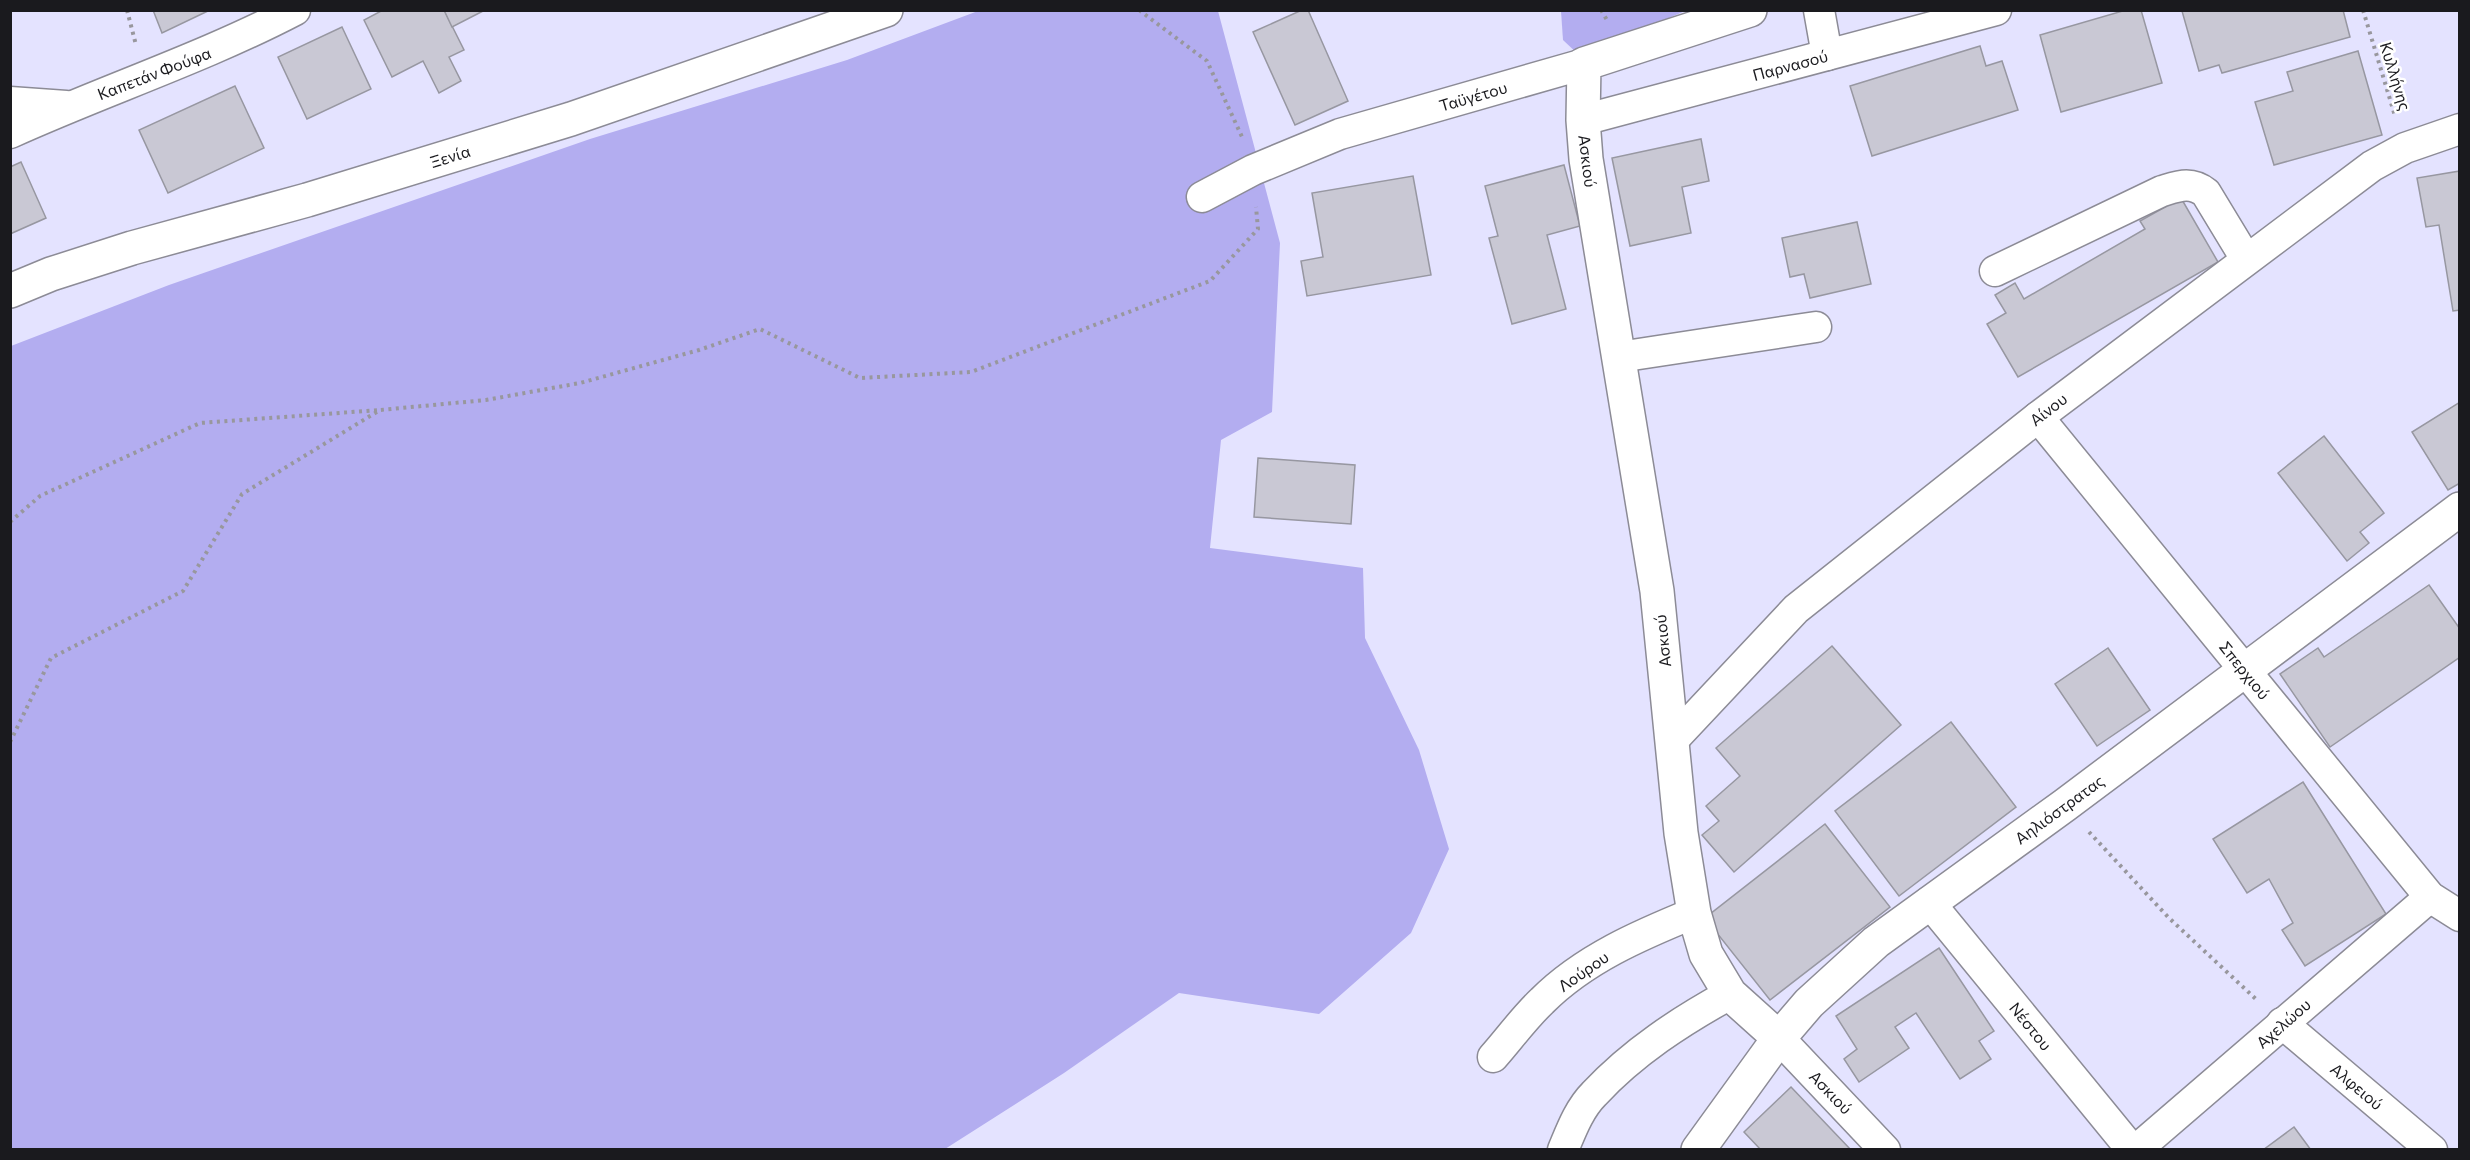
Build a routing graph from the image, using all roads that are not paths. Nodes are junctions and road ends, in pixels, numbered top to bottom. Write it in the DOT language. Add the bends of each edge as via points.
graph roads {
  1 [pos="295,10"];
  2 [pos="886,10"];
  3 [pos="1750,10"];
  4 [pos="1819,10"];
  5 [pos="1996,10"];
  6 [pos="1827,55"];
  7 [pos="1584,64"];
  8 [pos="10,102"];
  9 [pos="69,106"];
  10 [pos="1583,120"];
  11 [pos="2460,129"];
  12 [pos="10,133"];
  13 [pos="1202,197"];
  14 [pos="2246,258"];
  15 [pos="1995,271"];
  16 [pos="10,291"];
  17 [pos="1816,327"];
  18 [pos="1619,357"];
  19 [pos="2038,417"];
  20 [pos="2460,509"];
  21 [pos="2245,670"];
  22 [pos="1673,740"];
  23 [pos="2430,897"];
  24 [pos="1929,902"];
  25 [pos="1694,913"];
  26 [pos="2460,916"];
  27 [pos="1730,994"];
  28 [pos="2282,1023"];
  29 [pos="1779,1038"];
  30 [pos="1493,1057"];
  31 [pos="1563,1149"];
  32 [pos="1698,1149"];
  33 [pos="1885,1149"];
  34 [pos="2134,1149"];
  35 [pos="2432,1149"];
  1 -- 9 [label="street, Καπετάν Φούφα" via="239,40"];
  2 -- 16 [label="street, Ξενία" via="571,119 132,248"];
  3 -- 7 [label="street, Ταϋγέτου"];
  4 -- 6 [label="street"];
  5 -- 6 [label="street, Παρνασού"];
  6 -- 10 [label="street, Παρνασού"];
  7 -- 10 [label="street, Ασκιού"];
  7 -- 13 [label="street, Ταϋγέτου" via="1340,134 1253,170"];
  8 -- 9 [label="street"];
  9 -- 12 [label="street, Καπετάν Φούφα"];
  10 -- 18 [label="street, Ασκιού"];
  11 -- 14 [label="street, Αίνου" via="2405,148 2364,172"];
  14 -- 15 [label="street" via="2205,193 2196,186 2183,185 2162,191"];
  14 -- 19 [label="street, Αίνου"];
  17 -- 18 [label="street"];
  18 -- 22 [label="street, Ασκιού" via="1657,591"];
  19 -- 21 [label="street, Σπερχιού"];
  19 -- 22 [label="street, Αίνου" via="1797,609"];
  20 -- 21 [label="street, Αηλιόστρατας"];
  21 -- 23 [label="street, Σπερχιού"];
  21 -- 24 [label="street, Αηλιόστρατας" via="2065,806"];
  22 -- 25 [label="street, Ασκιού" via="1681,833"];
  23 -- 26 [label="street, Σπερχιού"];
  23 -- 28 [label="street, Αχελώου"];
  24 -- 29 [label="street, Αηλιόστρατας" via="1845,969"];
  24 -- 34 [label="street, Νέστου"];
  25 -- 27 [label="street, Ασκιού" via="1706,954"];
  25 -- 30 [label="street, Λούρου" via="1646,933 1576,972 1542,1001"];
  27 -- 29 [label="street, Ασκιού"];
  27 -- 31 [label="street" via="1677,1023 1593,1095"];
  28 -- 34 [label="street, Αχελώου"];
  28 -- 35 [label="street, Αλφειού"];
  29 -- 32 [label="street, Αηλιόστρατας"];
  29 -- 33 [label="street, Ασκιού"];
}
